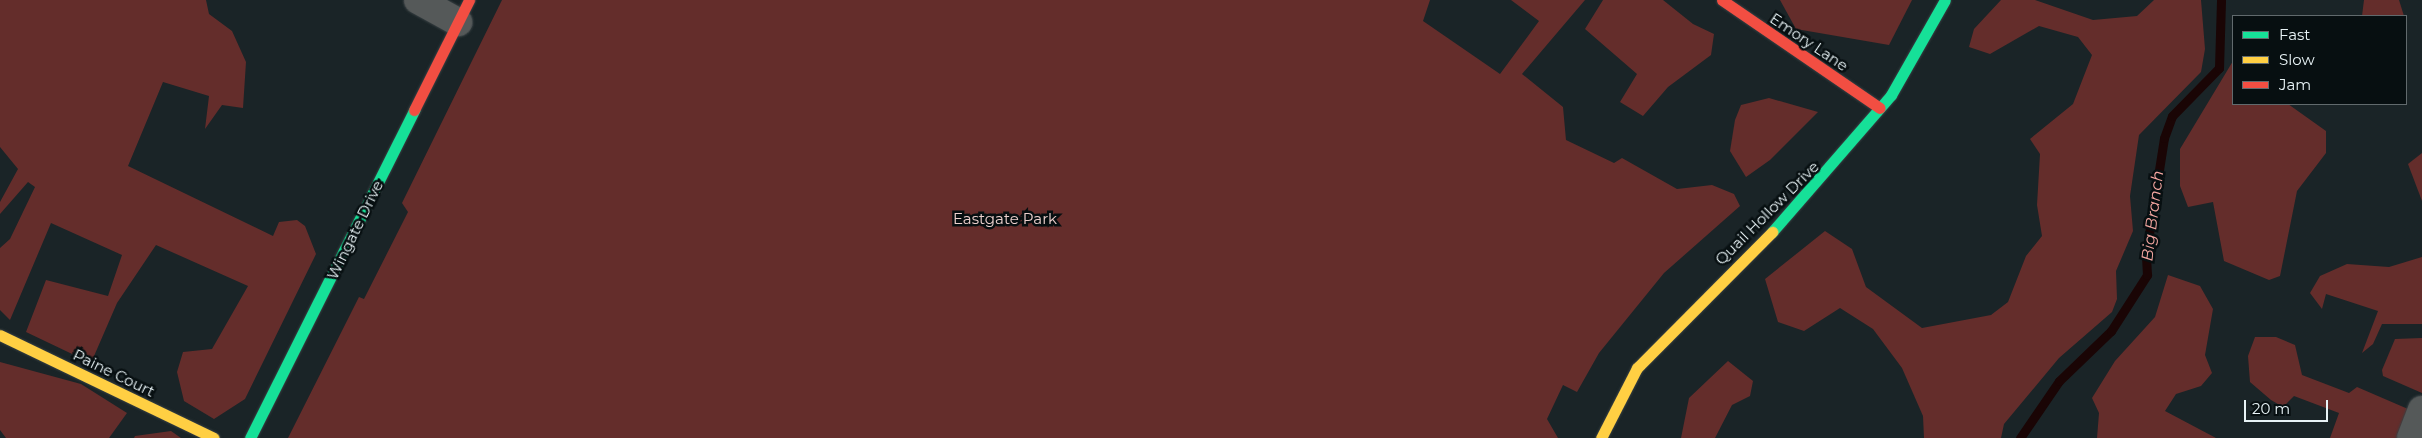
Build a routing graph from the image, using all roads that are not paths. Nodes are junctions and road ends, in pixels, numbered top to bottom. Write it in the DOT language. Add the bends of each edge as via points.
graph roads {
  1 [pos="418,0"];
  2 [pos="1722,0"];
  3 [pos="1945,0"];
  4 [pos="463,11"];
  5 [pos="1880,108"];
  6 [pos="0,335"];
  7 [pos="2422,410"];
  8 [pos="214,438"];
  9 [pos="250,438"];
  10 [pos="1601,438"];
  11 [pos="2411,438"];
  1 -- 4 [label="street, Wingate Drive"];
  2 -- 5 [label="street, Emory Lane"];
  3 -- 5 [label="street, Quail Hollow Drive"];
  4 -- 9 [label="street, Wingate Drive"];
  5 -- 10 [label="street, Quail Hollow Drive" via="1790,214 1637,368"];
  6 -- 8 [label="street, Paine Court"];
  7 -- 11 [label="street"];
}
